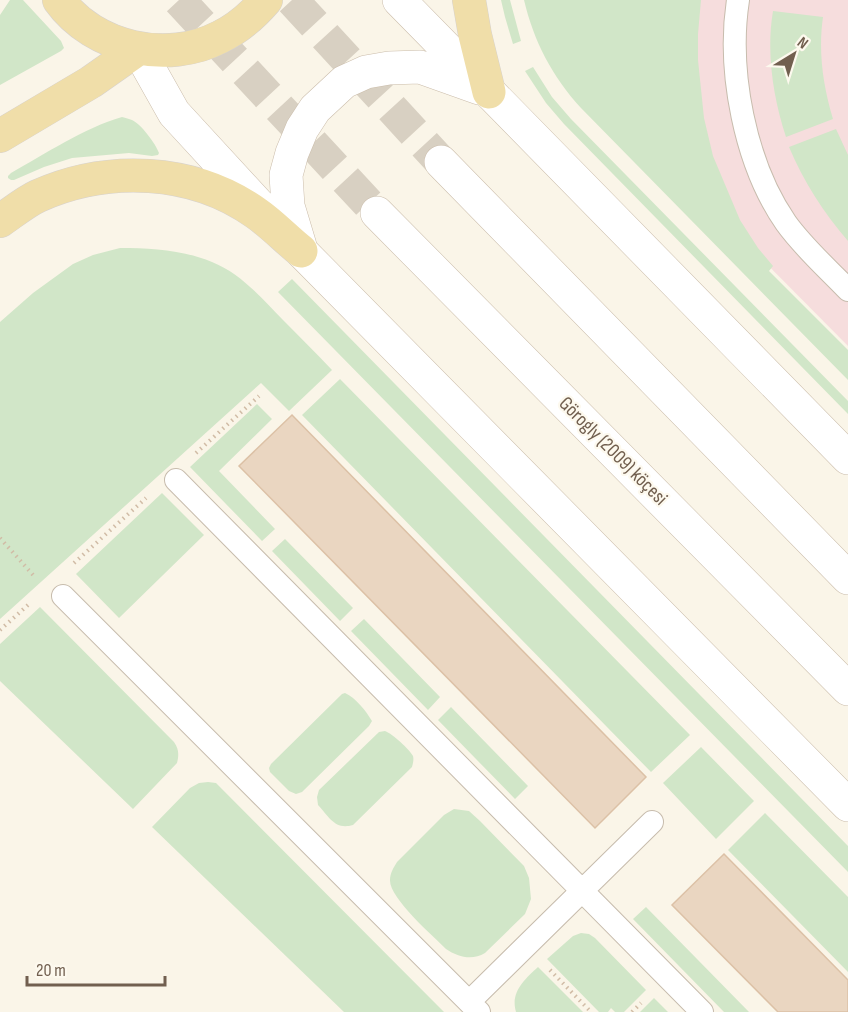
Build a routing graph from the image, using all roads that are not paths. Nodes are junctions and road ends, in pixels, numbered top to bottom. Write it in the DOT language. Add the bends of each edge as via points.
graph roads {
  1 [pos="59,0"];
  2 [pos="266,0"];
  3 [pos="399,0"];
  4 [pos="469,0"];
  5 [pos="738,0"];
  6 [pos="138,49"];
  7 [pos="489,92"];
  8 [pos="0,136"];
  9 [pos="441,162"];
  10 [pos="377,213"];
  11 [pos="0,221"];
  12 [pos="302,251"];
  13 [pos="848,290"];
  14 [pos="848,458"];
  15 [pos="176,480"];
  16 [pos="848,578"];
  17 [pos="63,596"];
  18 [pos="848,688"];
  19 [pos="848,805"];
  20 [pos="652,822"];
  21 [pos="582,891"];
  22 [pos="474,1007"];
  23 [pos="702,1012"];
  1 -- 6 [label="main road" via="97,33"];
  2 -- 6 [label="main road" via="237,28 199,46 159,51"];
  3 -- 7 [label="main road"];
  4 -- 7 [label="main road"];
  5 -- 13 [label="lane" via="735,59 744,124 756,165 785,222"];
  6 -- 8 [label="main road" via="92,82"];
  6 -- 12 [label="main road" via="174,113"];
  7 -- 12 [label="main road" via="420,67 366,72 344,82 315,109 302,129 286,175 288,206"];
  7 -- 14 [label="main road"];
  9 -- 16 [label="main road"];
  10 -- 18 [label="main road, Görogly (2009) köçesi"];
  11 -- 12 [label="main road" via="35,197 72,183 106,177 158,176 194,183 224,195 255,213"];
  12 -- 19 [label="main road"];
  15 -- 21 [label="lane"];
  17 -- 22 [label="lane"];
  20 -- 21 [label="lane"];
  21 -- 22 [label="lane"];
  21 -- 23 [label="lane"];
}
